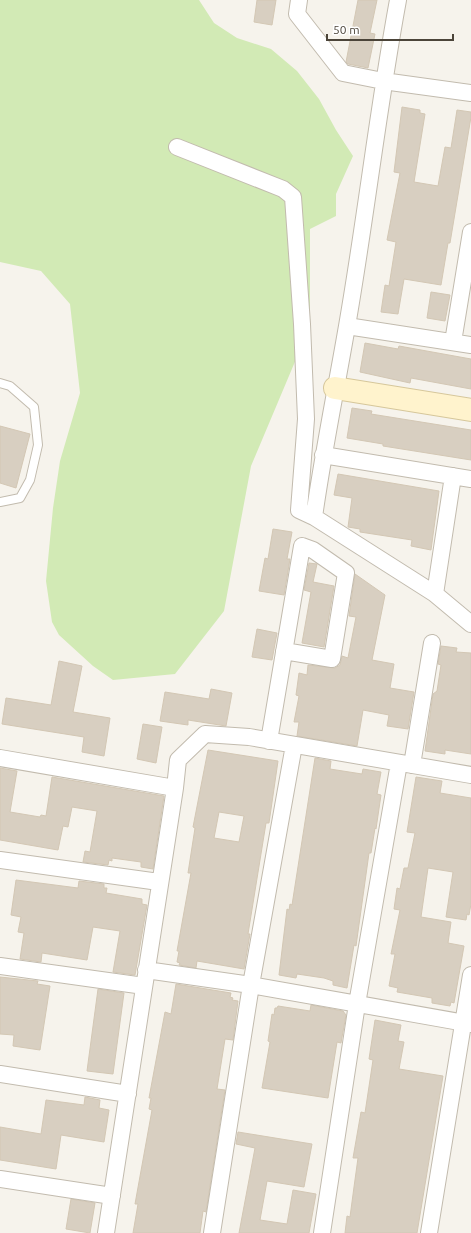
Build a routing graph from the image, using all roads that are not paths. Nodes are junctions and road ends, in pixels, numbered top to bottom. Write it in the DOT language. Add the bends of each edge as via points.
graph roads {
  1 [pos="299,0"];
  2 [pos="398,0"];
  3 [pos="383,81"];
  4 [pos="471,93"];
  5 [pos="177,147"];
  6 [pos="471,232"];
  7 [pos="347,326"];
  8 [pos="453,342"];
  9 [pos="471,345"];
  10 [pos="0,383"];
  11 [pos="335,388"];
  12 [pos="471,410"];
  13 [pos="323,454"];
  14 [pos="453,476"];
  15 [pos="471,479"];
  16 [pos="0,502"];
  17 [pos="314,516"];
  18 [pos="435,594"];
  19 [pos="471,624"];
  20 [pos="432,643"];
  21 [pos="284,651"];
  22 [pos="269,741"];
  23 [pos="294,745"];
  24 [pos="0,758"];
  25 [pos="405,764"];
  26 [pos="471,775"];
  27 [pos="175,788"];
  28 [pos="0,860"];
  29 [pos="160,882"];
  30 [pos="0,966"];
  31 [pos="146,970"];
  32 [pos="471,975"];
  33 [pos="252,985"];
  34 [pos="144,986"];
  35 [pos="357,1004"];
  36 [pos="467,1024"];
  37 [pos="0,1074"];
  38 [pos="128,1094"];
  39 [pos="0,1179"];
  40 [pos="112,1196"];
  41 [pos="106,1233"];
  42 [pos="212,1233"];
  43 [pos="322,1233"];
  44 [pos="429,1233"];
  1 -- 3 [label="street" via="297,14 343,73"];
  2 -- 3 [label="street"];
  3 -- 4 [label="street"];
  3 -- 7 [label="street"];
  5 -- 17 [label="street" via="283,189 293,197 306,419 298,510"];
  6 -- 8 [label="street"];
  7 -- 8 [label="street"];
  7 -- 11 [label="street"];
  8 -- 9 [label="street"];
  10 -- 16 [label="lane" via="10,386 34,407 38,445 30,480 20,498"];
  11 -- 12 [label="street"];
  11 -- 13 [label="street"];
  13 -- 14 [label="street"];
  13 -- 17 [label="street"];
  14 -- 15 [label="street"];
  14 -- 18 [label="street"];
  17 -- 18 [label="street"];
  18 -- 19 [label="street"];
  20 -- 25 [label="street"];
  21 -- 21 [label="street" via="291,613 302,546 313,550 346,573 332,659"];
  21 -- 22 [label="street"];
  22 -- 23 [label="street"];
  22 -- 27 [label="street" via="205,734 178,760"];
  23 -- 25 [label="street"];
  23 -- 33 [label="street"];
  24 -- 27 [label="street"];
  25 -- 26 [label="street"];
  25 -- 35 [label="street"];
  27 -- 29 [label="street"];
  28 -- 29 [label="street"];
  29 -- 31 [label="street"];
  30 -- 34 [label="street"];
  31 -- 33 [label="street"];
  31 -- 34 [label="street"];
  32 -- 36 [label="street"];
  33 -- 35 [label="street"];
  33 -- 42 [label="street"];
  34 -- 38 [label="street"];
  35 -- 36 [label="street"];
  35 -- 43 [label="street"];
  36 -- 44 [label="street"];
  37 -- 38 [label="street"];
  38 -- 40 [label="street"];
  39 -- 40 [label="street"];
  40 -- 41 [label="street"];
}
